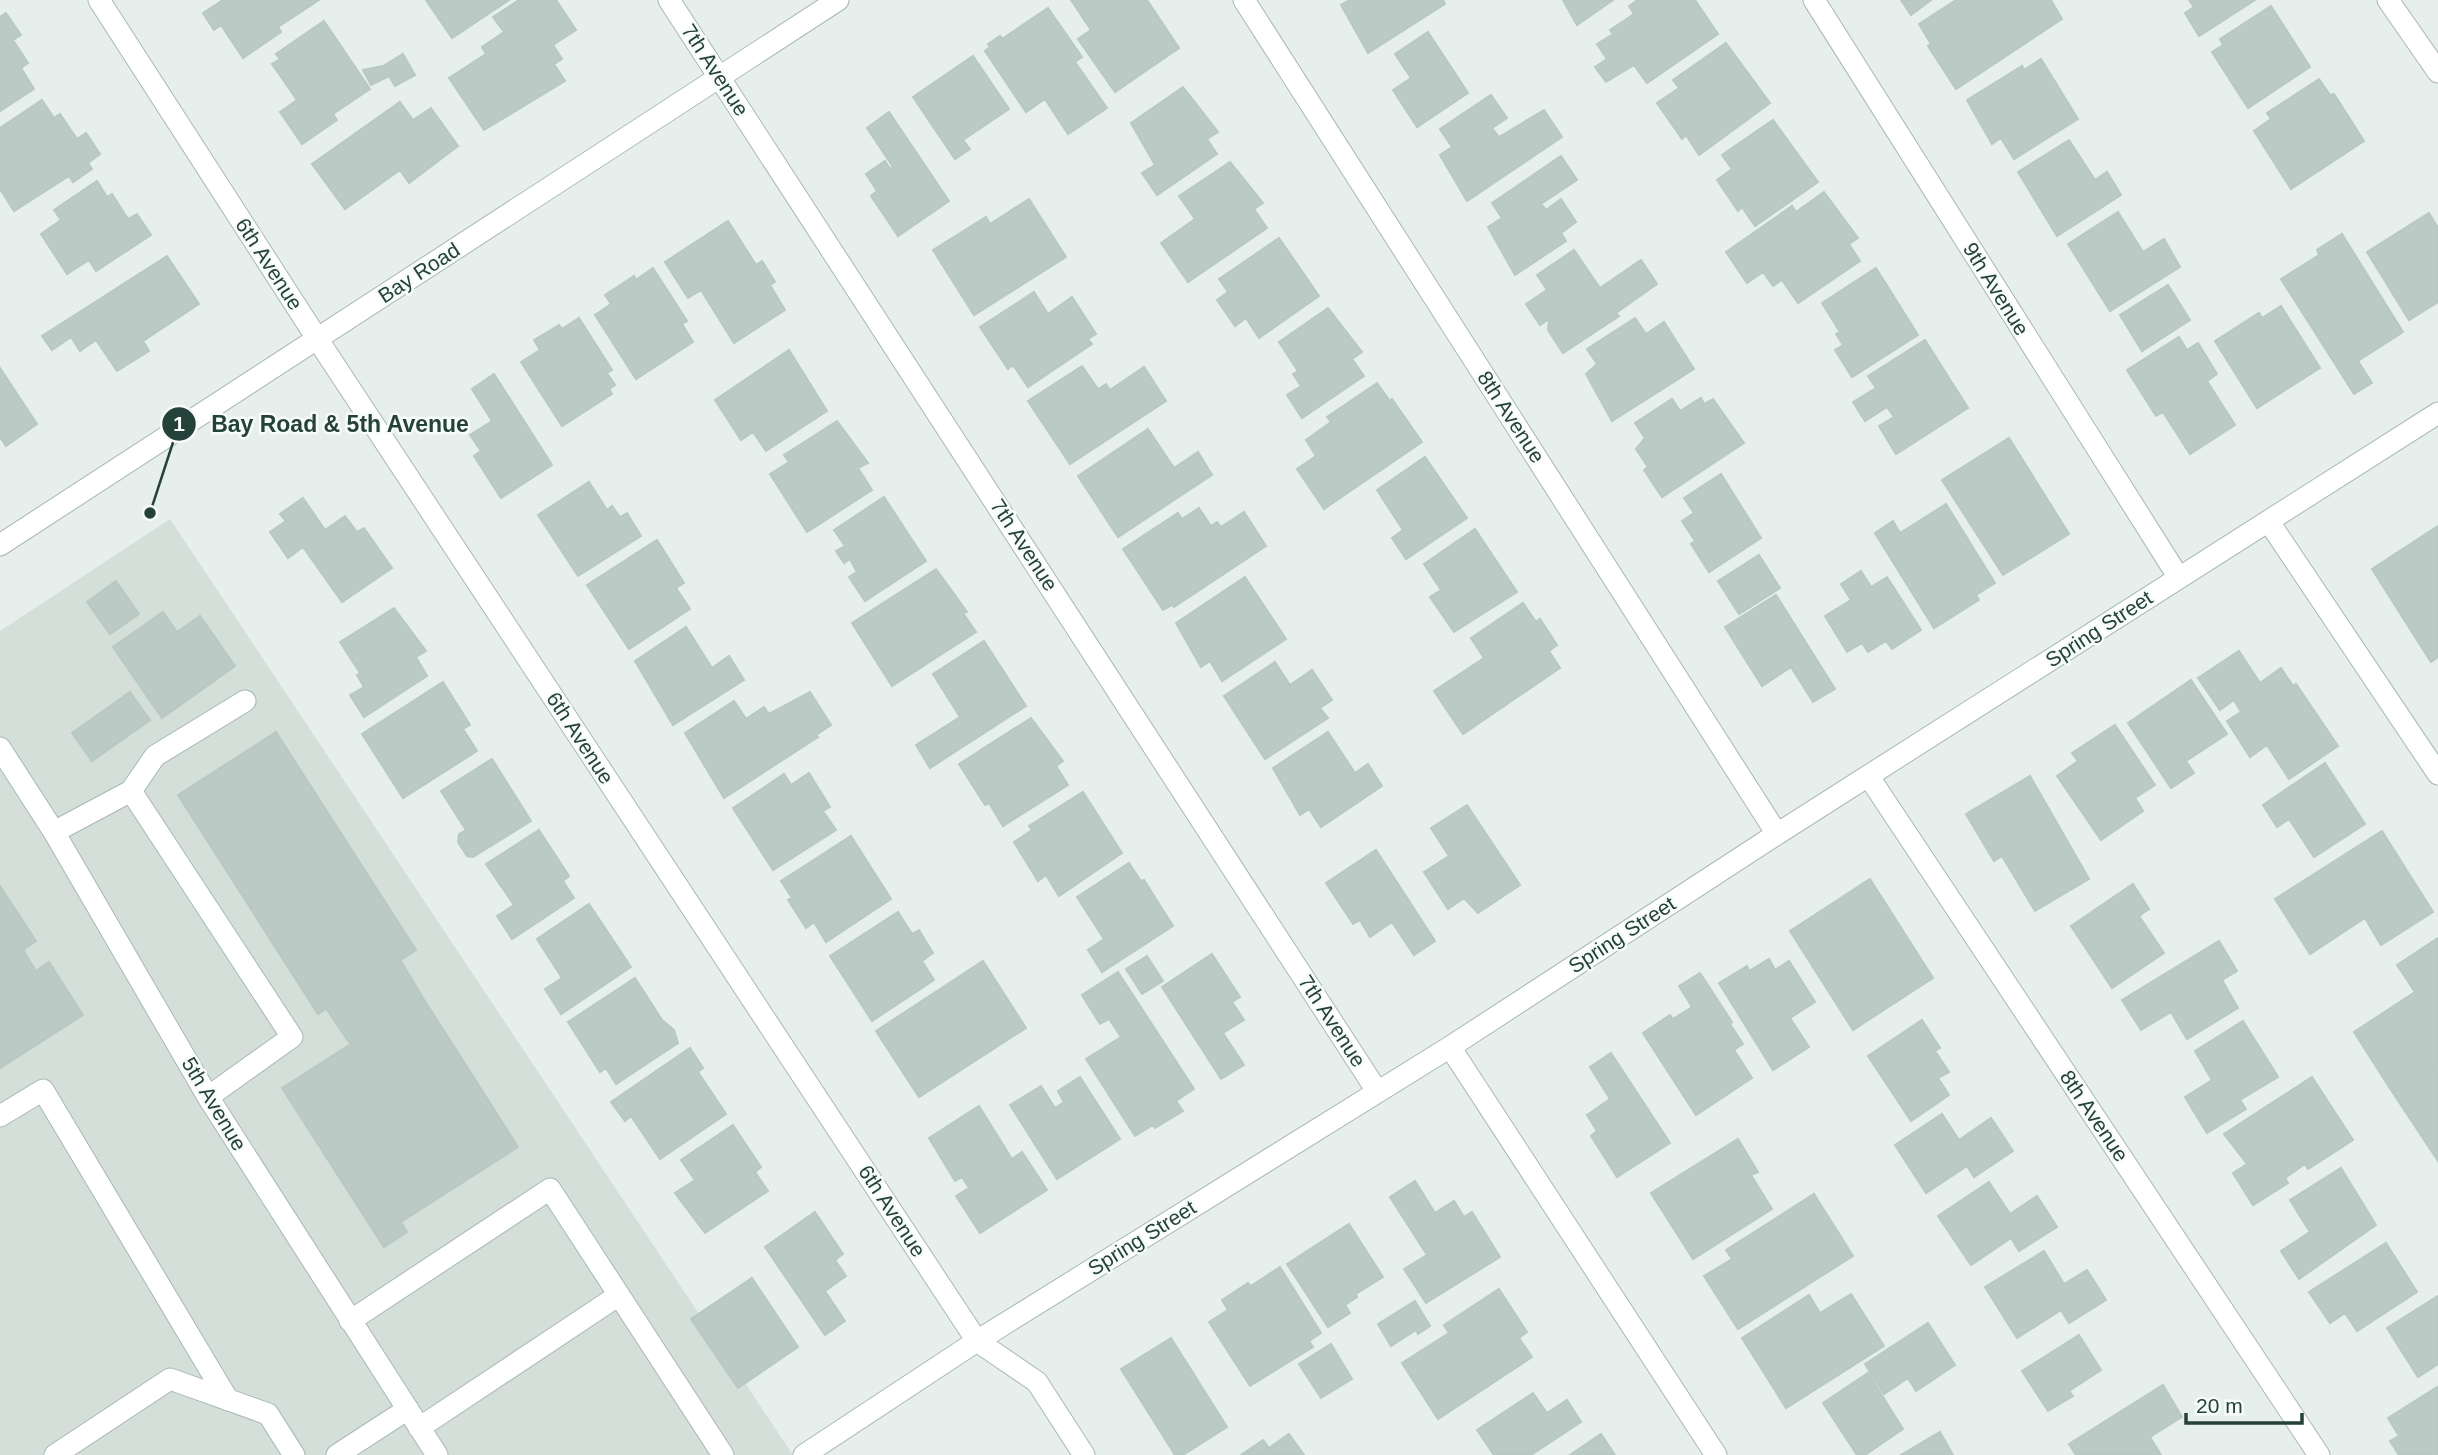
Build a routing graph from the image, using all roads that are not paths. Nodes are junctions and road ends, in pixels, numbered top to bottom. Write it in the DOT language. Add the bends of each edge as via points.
graph roads {
  1 [pos="99,0"];
  2 [pos="669,0"];
  3 [pos="838,0"];
  4 [pos="1244,0"];
  5 [pos="1814,0"];
  6 [pos="2388,0"];
  7 [pos="2438,72"];
  8 [pos="719,75"];
  9 [pos="318,340"];
  10 [pos="2438,413"];
  11 [pos="2269,522"];
  12 [pos="0,545"];
  13 [pos="2179,578"];
  14 [pos="245,701"];
  15 [pos="0,748"];
  16 [pos="2438,774"];
  17 [pos="1869,777"];
  18 [pos="131,791"];
  19 [pos="54,832"];
  20 [pos="1777,834"];
  21 [pos="1450,1047"];
  22 [pos="1377,1091"];
  23 [pos="208,1097"];
  24 [pos="0,1116"];
  25 [pos="619,1296"];
  26 [pos="350,1321"];
  27 [pos="977,1340"];
  28 [pos="228,1400"];
  29 [pos="408,1409"];
  30 [pos="419,1428"];
  31 [pos="55,1455"];
  32 [pos="294,1455"];
  33 [pos="337,1455"];
  34 [pos="437,1455"];
  35 [pos="723,1455"];
  36 [pos="804,1455"];
  37 [pos="1084,1455"];
  38 [pos="1716,1455"];
  39 [pos="2319,1455"];
  1 -- 9 [label="street, 6th Avenue"];
  2 -- 8 [label="street, 7th Avenue"];
  3 -- 8 [label="street, Bay Road"];
  4 -- 20 [label="street, 8th Avenue"];
  5 -- 13 [label="street, 9th Avenue"];
  6 -- 7 [label="street"];
  8 -- 9 [label="street, Bay Road"];
  8 -- 22 [label="street, 7th Avenue"];
  9 -- 12 [label="street, Bay Road"];
  9 -- 27 [label="street, 6th Avenue"];
  10 -- 11 [label="street, Spring Street"];
  11 -- 13 [label="street, Spring Street"];
  11 -- 16 [label="street"];
  13 -- 17 [label="street, Spring Street"];
  14 -- 18 [label="street" via="155,756"];
  15 -- 19 [label="street, 5th Avenue"];
  17 -- 20 [label="street, Spring Street"];
  17 -- 39 [label="street, 8th Avenue"];
  18 -- 19 [label="street"];
  18 -- 23 [label="street" via="292,1037"];
  19 -- 23 [label="street, 5th Avenue"];
  20 -- 21 [label="street, Spring Street"];
  21 -- 22 [label="street, Spring Street"];
  21 -- 38 [label="street"];
  22 -- 27 [label="street, Spring Street"];
  23 -- 26 [label="street, 5th Avenue"];
  24 -- 28 [label="street" via="43,1090"];
  25 -- 26 [label="street" via="550,1189"];
  25 -- 30 [label="street"];
  25 -- 35 [label="street"];
  26 -- 29 [label="street, 5th Avenue"];
  27 -- 36 [label="street, Spring Street"];
  27 -- 37 [label="street, 6th Avenue" via="1037,1382"];
  28 -- 31 [label="street" via="170,1379"];
  28 -- 32 [label="street" via="268,1414"];
  29 -- 30 [label="street, 5th Avenue"];
  29 -- 33 [label="street"];
  30 -- 34 [label="street, 5th Avenue"];
}
